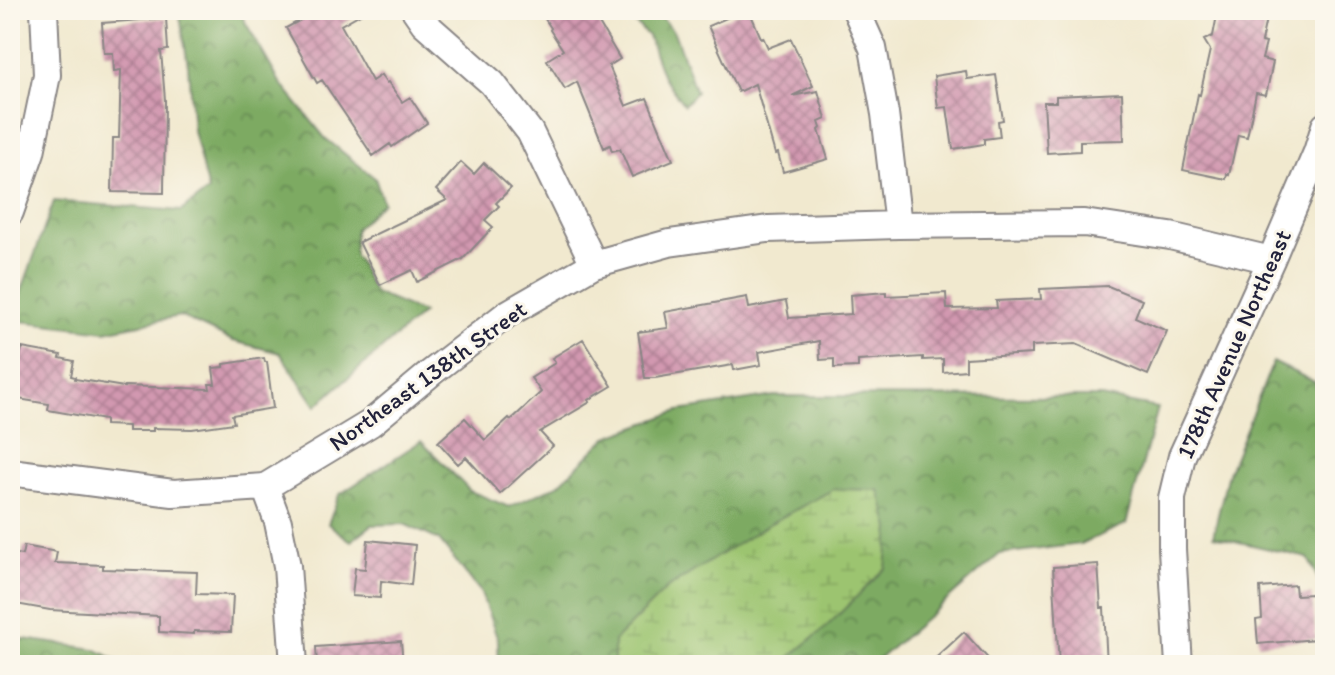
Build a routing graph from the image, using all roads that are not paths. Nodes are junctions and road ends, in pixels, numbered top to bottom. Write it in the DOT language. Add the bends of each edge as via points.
graph roads {
  1 [pos="44,10"];
  2 [pos="415,10"];
  3 [pos="856,10"];
  4 [pos="1325,126"];
  5 [pos="1321,153"];
  6 [pos="10,212"];
  7 [pos="898,225"];
  8 [pos="1271,260"];
  9 [pos="594,264"];
  10 [pos="10,472"];
  11 [pos="265,487"];
  12 [pos="294,665"];
  13 [pos="1179,665"];
  1 -- 6 [label="street" via="47,75 31,152"];
  2 -- 9 [label="street" via="492,83 530,132"];
  3 -- 7 [label="street" via="873,48"];
  4 -- 5 [label="street, 178th Avenue Northeast"];
  5 -- 8 [label="street, 178th Avenue Northeast"];
  7 -- 8 [label="street, Northeast 138th Street" via="1084,223"];
  7 -- 9 [label="street, Northeast 138th Street" via="768,229 669,243"];
  8 -- 13 [label="street, 178th Avenue Northeast" via="1178,470 1172,549"];
  9 -- 11 [label="street, Northeast 138th Street" via="507,314 371,423"];
  10 -- 11 [label="street, Northeast 138th Street" via="173,493"];
  11 -- 12 [label="street" via="287,566"];
}
